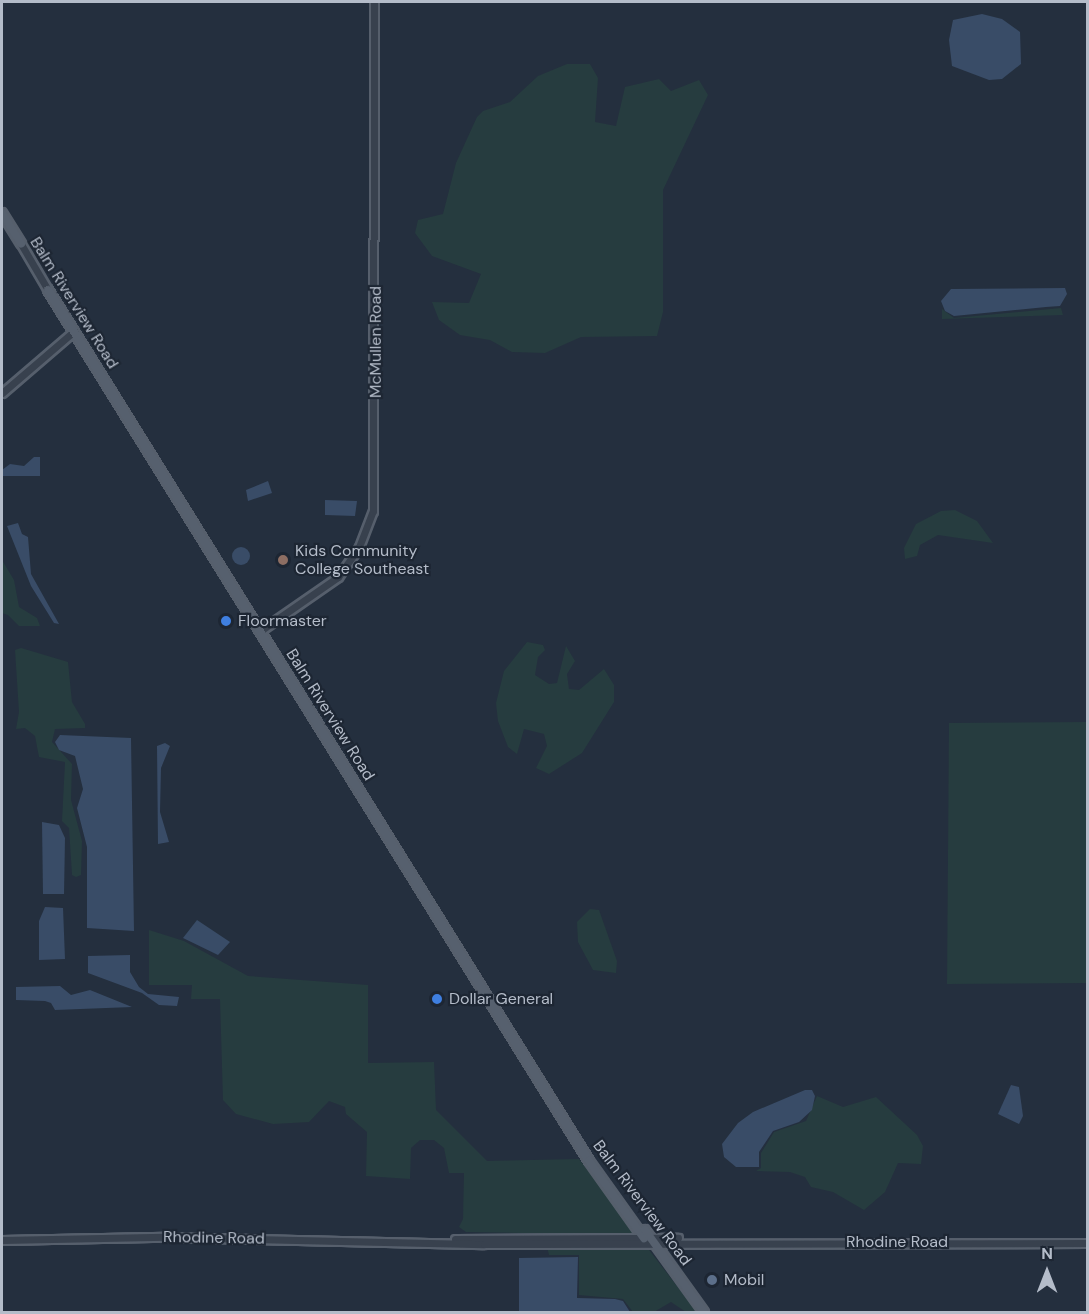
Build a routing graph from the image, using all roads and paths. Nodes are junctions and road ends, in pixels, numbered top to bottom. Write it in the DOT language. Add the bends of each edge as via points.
graph roads {
  1 [pos="374,2"];
  2 [pos="2,213"];
  3 [pos="21,244"];
  4 [pos="48,290"];
  5 [pos="74,331"];
  6 [pos="2,393"];
  7 [pos="260,631"];
  8 [pos="2,1239"];
  9 [pos="649,1240"];
  10 [pos="1088,1243"];
  11 [pos="703,1312"];
  1 -- 7 [label="street, McMullen Road" via="374,511 364,538 338,577"];
  2 -- 3 [label="main road, Balm Riverview Road"];
  3 -- 4 [label="street, Balm Riverview Road"];
  4 -- 5 [label="main road, Balm Riverview Road"];
  5 -- 6 [label="street"];
  5 -- 7 [label="main road, Balm Riverview Road"];
  7 -- 9 [label="main road, Balm Riverview Road" via="577,1142"];
  8 -- 9 [label="street, Rhodine Road"];
  9 -- 10 [label="street, Rhodine Road"];
  9 -- 11 [label="main road, Balm Riverview Road"];
}
